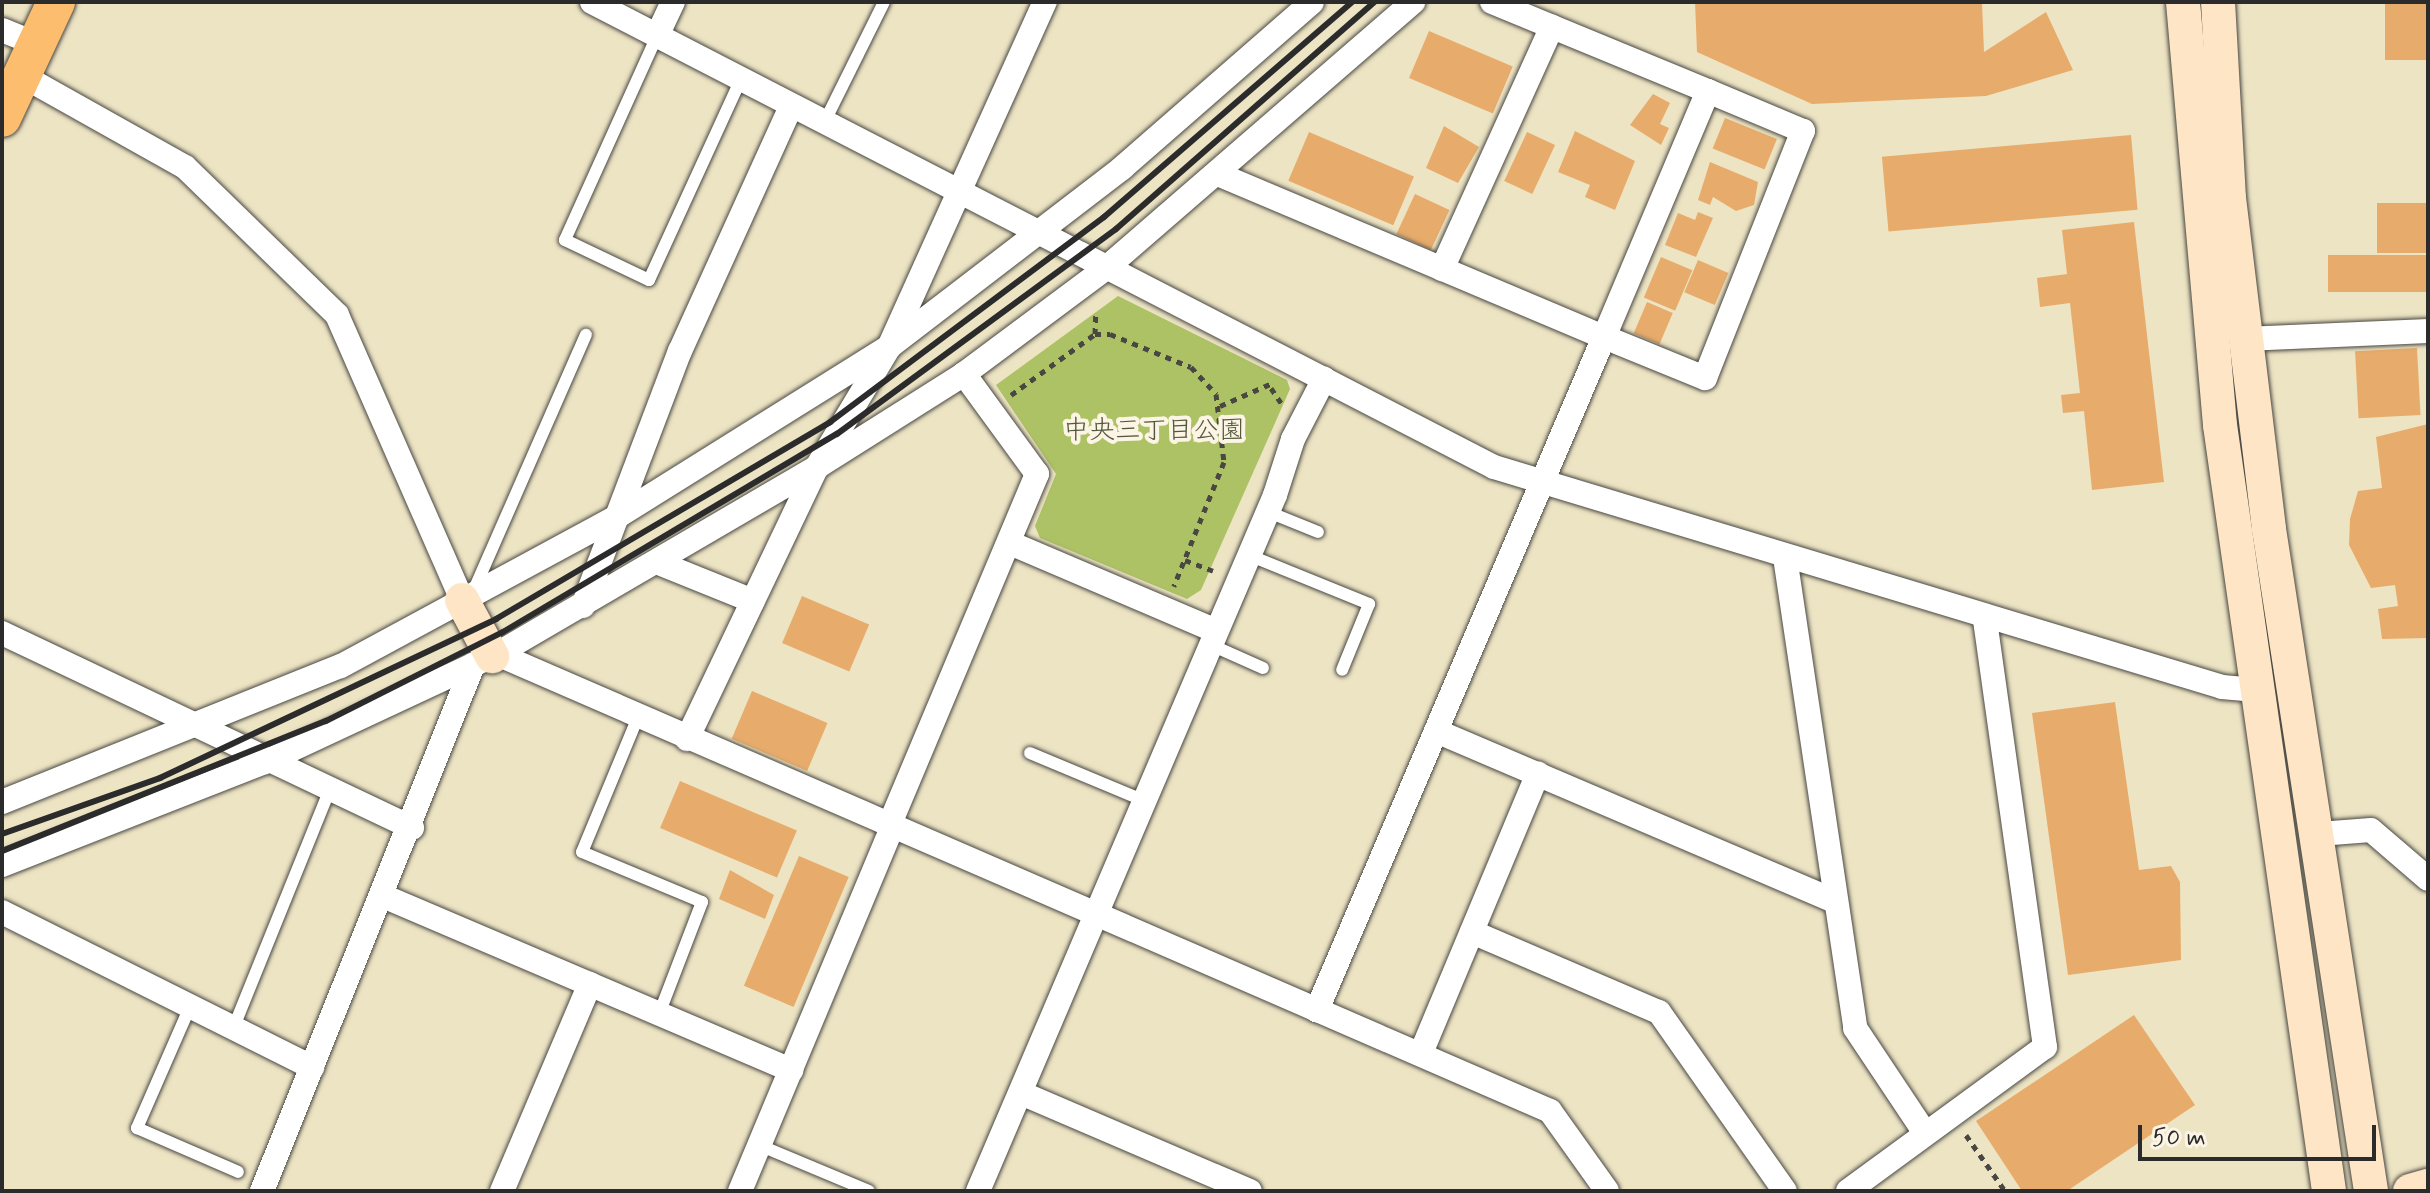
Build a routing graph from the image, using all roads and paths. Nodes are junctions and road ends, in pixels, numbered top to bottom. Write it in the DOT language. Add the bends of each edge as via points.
graph roads {
  1 [pos="56,2"];
  2 [pos="592,2"];
  3 [pos="673,2"];
  4 [pos="884,2"];
  5 [pos="1045,2"];
  6 [pos="1312,2"];
  7 [pos="1413,2"];
  8 [pos="1492,2"];
  9 [pos="2183,2"];
  10 [pos="2218,2"];
  11 [pos="1552,27"];
  12 [pos="657,36"];
  13 [pos="18,46"];
  14 [pos="741,79"];
  15 [pos="1708,91"];
  16 [pos="791,106"];
  17 [pos="2,118"];
  18 [pos="824,123"];
  19 [pos="1220,175"];
  20 [pos="957,192"];
  21 [pos="1041,232"];
  22 [pos="1105,269"];
  23 [pos="1442,269"];
  24 [pos="2428,331"];
  25 [pos="586,335"];
  26 [pos="1604,337"];
  27 [pos="2245,339"];
  28 [pos="889,347"];
  29 [pos="1279,357"];
  30 [pos="964,374"];
  31 [pos="1324,379"];
  32 [pos="1271,388"];
  33 [pos="1220,406"];
  34 [pos="1289,407"];
  35 [pos="990,410"];
  36 [pos="817,467"];
  37 [pos="1541,484"];
  38 [pos="1266,511"];
  39 [pos="615,518"];
  40 [pos="1318,532"];
  41 [pos="1010,543"];
  42 [pos="1246,554"];
  43 [pos="1785,557"];
  44 [pos="1185,560"];
  45 [pos="659,563"];
  46 [pos="1217,573"];
  47 [pos="467,597"];
  48 [pos="753,601"];
  49 [pos="583,606"];
  50 [pos="1164,609"];
  51 [pos="1985,618"];
  52 [pos="2,633"];
  53 [pos="1211,637"];
  54 [pos="487,659"];
  55 [pos="1263,668"];
  56 [pos="1342,670"];
  57 [pos="2259,690"];
  58 [pos="638,717"];
  59 [pos="195,726"];
  60 [pos="1436,731"];
  61 [pos="687,739"];
  62 [pos="1030,753"];
  63 [pos="265,762"];
  64 [pos="1538,773"];
  65 [pos="329,791"];
  66 [pos="2,802"];
  67 [pos="1147,802"];
  68 [pos="890,827"];
  69 [pos="412,828"];
  70 [pos="2319,834"];
  71 [pos="2,865"];
  72 [pos="2428,879"];
  73 [pos="383,896"];
  74 [pos="1834,901"];
  75 [pos="2,912"];
  76 [pos="1096,916"];
  77 [pos="1472,932"];
  78 [pos="590,984"];
  79 [pos="189,1009"];
  80 [pos="1317,1010"];
  81 [pos="659,1014"];
  82 [pos="232,1032"];
  83 [pos="1421,1053"];
  84 [pos="312,1067"];
  85 [pos="791,1070"];
  86 [pos="1021,1093"];
  87 [pos="1951,1115"];
  88 [pos="1925,1133"];
  89 [pos="759,1145"];
  90 [pos="238,1172"];
  91 [pos="2428,1186"];
  92 [pos="262,1191"];
  93 [pos="502,1191"];
  94 [pos="740,1191"];
  95 [pos="869,1191"];
  96 [pos="978,1191"];
  97 [pos="1250,1191"];
  98 [pos="1607,1191"];
  99 [pos="1785,1191"];
  100 [pos="1848,1191"];
  101 [pos="2005,1191"];
  102 [pos="2329,1191"];
  103 [pos="2371,1191"];
  104 [pos="2410,1191"];
  1 -- 13 [label="main road"];
  2 -- 12 [label="street"];
  3 -- 12 [label="street"];
  4 -- 18 [label="lane"];
  5 -- 20 [label="street"];
  6 -- 21 [label="street"];
  7 -- 19 [label="street"];
  8 -- 11 [label="street"];
  9 -- 57 [label="street" via="2203,272"];
  10 -- 27 [label="street"];
  11 -- 15 [label="street"];
  11 -- 23 [label="street"];
  12 -- 14 [label="street"];
  12 -- 14 [label="lane" via="565,240 649,280"];
  13 -- 17 [label="main road"];
  13 -- 47 [label="street" via="185,167 337,315"];
  14 -- 16 [label="street"];
  15 -- 26 [label="street"];
  15 -- 26 [label="street" via="1803,131 1705,378"];
  16 -- 18 [label="street"];
  16 -- 39 [label="street" via="680,351"];
  18 -- 20 [label="street"];
  19 -- 22 [label="street"];
  19 -- 23 [label="street"];
  20 -- 21 [label="street"];
  20 -- 28 [label="street"];
  21 -- 22 [label="street"];
  21 -- 28 [label="street"];
  22 -- 29 [label="street"];
  22 -- 30 [label="street"];
  23 -- 26 [label="street"];
  24 -- 27 [label="street"];
  25 -- 47 [label="lane"];
  26 -- 37 [label="street"];
  27 -- 70 [label="street"];
  28 -- 36 [label="street"];
  28 -- 39 [label="street"];
  29 -- 31 [label="street"];
  29 -- 32 [label="path"];
  30 -- 35 [label="street"];
  30 -- 36 [label="street"];
  31 -- 37 [label="street"];
  31 -- 38 [label="street"];
  32 -- 33 [label="path"];
  32 -- 34 [label="path"];
  33 -- 35 [label="path" via="1191,367 1110,334 1095,334"];
  33 -- 44 [label="path" via="1224,462"];
  35 -- 41 [label="street" via="1037,474"];
  36 -- 45 [label="street"];
  36 -- 48 [label="street"];
  37 -- 43 [label="street"];
  37 -- 60 [label="street"];
  38 -- 40 [label="lane"];
  38 -- 42 [label="street"];
  39 -- 47 [label="street"];
  39 -- 49 [label="street"];
  41 -- 50 [label="street"];
  41 -- 68 [label="street"];
  42 -- 53 [label="street"];
  42 -- 56 [label="lane" via="1369,604"];
  43 -- 51 [label="street"];
  43 -- 74 [label="street"];
  44 -- 46 [label="path"];
  44 -- 50 [label="path"];
  45 -- 48 [label="street"];
  45 -- 49 [label="street"];
  47 -- 54 [label="street"];
  47 -- 59 [label="street" via="341,666"];
  48 -- 61 [label="street"];
  49 -- 54 [label="street"];
  50 -- 53 [label="street"];
  51 -- 57 [label="street" via="2222,687"];
  51 -- 87 [label="street" via="2045,1047"];
  52 -- 59 [label="street"];
  53 -- 55 [label="lane"];
  53 -- 67 [label="street"];
  54 -- 58 [label="street"];
  54 -- 63 [label="street"];
  54 -- 69 [label="street"];
  57 -- 102 [label="street"];
  58 -- 61 [label="street"];
  58 -- 81 [label="lane" via="582,852 702,902"];
  59 -- 63 [label="street"];
  59 -- 66 [label="street"];
  60 -- 64 [label="street"];
  60 -- 80 [label="street"];
  61 -- 68 [label="street"];
  62 -- 67 [label="lane"];
  63 -- 65 [label="street"];
  63 -- 71 [label="street"];
  64 -- 74 [label="street"];
  64 -- 77 [label="street"];
  65 -- 69 [label="street"];
  65 -- 82 [label="lane"];
  67 -- 76 [label="street" via="1116,857"];
  68 -- 76 [label="street"];
  68 -- 85 [label="street"];
  69 -- 73 [label="street"];
  70 -- 72 [label="street" via="2371,830"];
  70 -- 103 [label="street"];
  73 -- 78 [label="street"];
  73 -- 84 [label="street"];
  74 -- 88 [label="street" via="1855,1028"];
  75 -- 79 [label="street"];
  76 -- 80 [label="street"];
  76 -- 86 [label="street"];
  77 -- 83 [label="street"];
  77 -- 99 [label="street" via="1659,1012"];
  78 -- 81 [label="street"];
  78 -- 93 [label="street"];
  79 -- 82 [label="street"];
  79 -- 90 [label="lane" via="137,1128"];
  80 -- 83 [label="street"];
  81 -- 85 [label="street"];
  82 -- 84 [label="street"];
  83 -- 98 [label="street" via="1550,1111"];
  84 -- 92 [label="street"];
  85 -- 89 [label="street"];
  86 -- 96 [label="street"];
  86 -- 97 [label="street"];
  87 -- 88 [label="street"];
  87 -- 101 [label="path"];
  88 -- 100 [label="street"];
  89 -- 94 [label="street"];
  89 -- 95 [label="lane"];
  91 -- 104 [label="street"];
}
